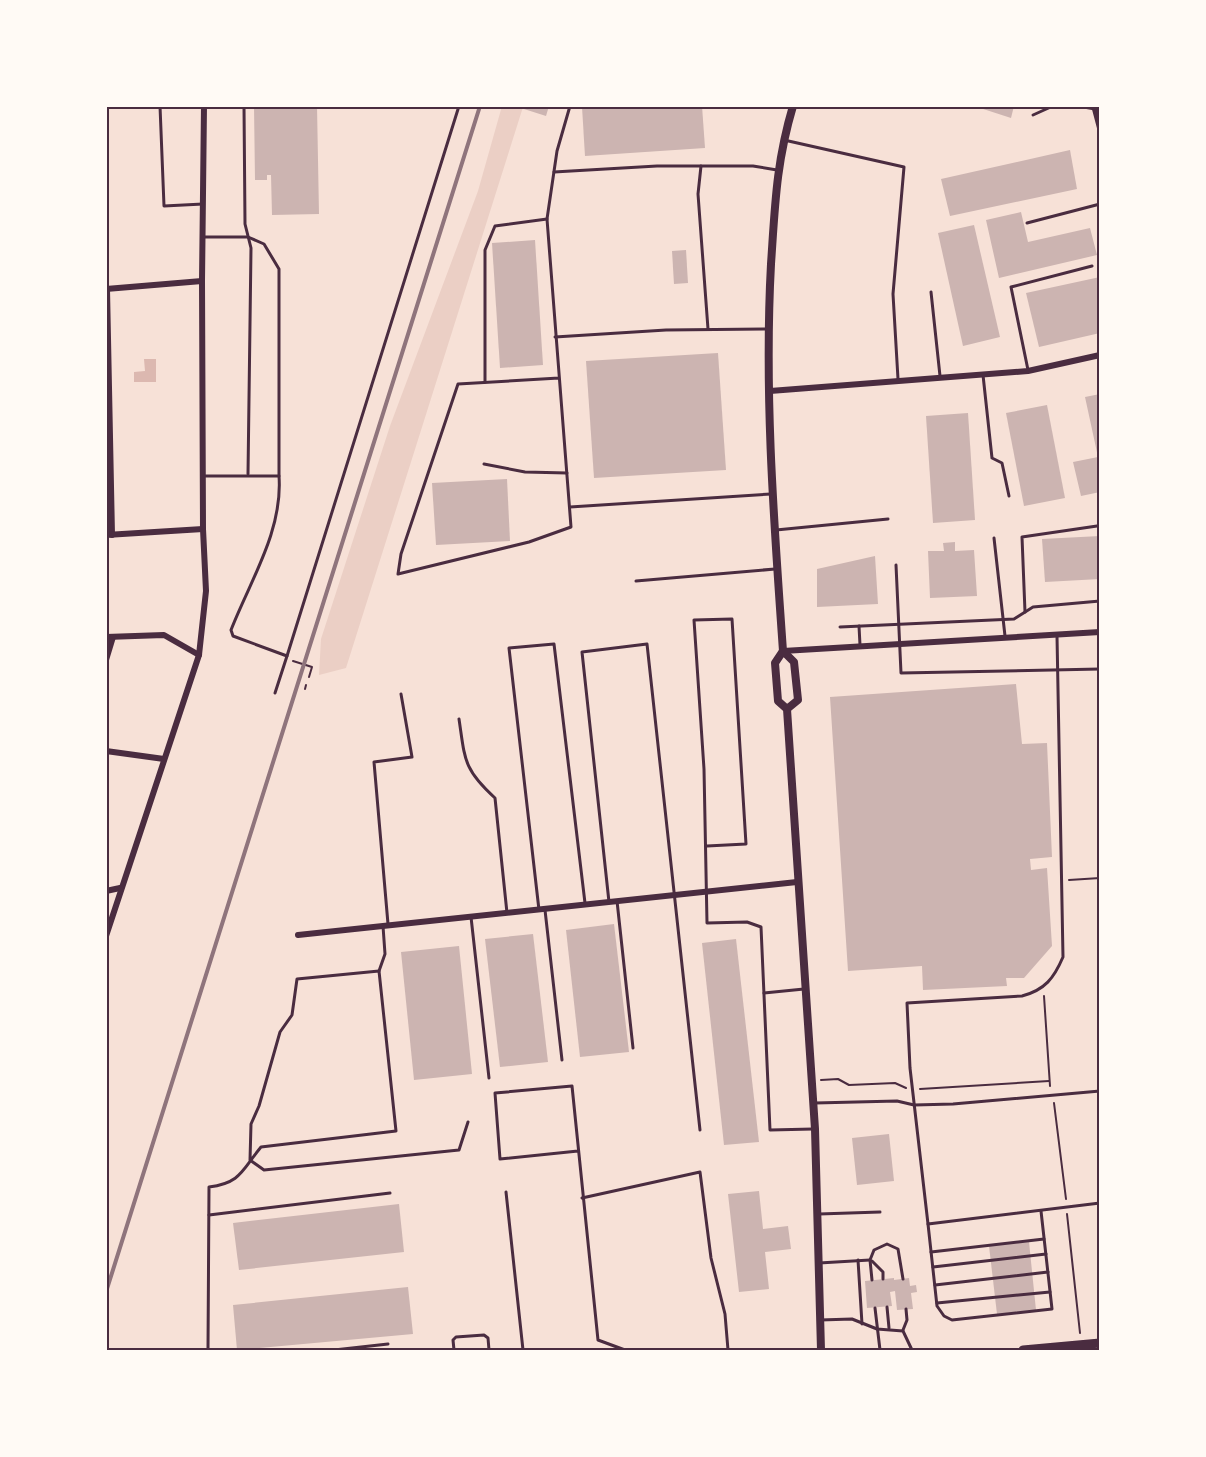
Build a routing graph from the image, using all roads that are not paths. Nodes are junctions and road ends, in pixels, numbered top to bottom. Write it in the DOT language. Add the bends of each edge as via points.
graph roads {
  1 [pos="160,106"];
  2 [pos="204,106"];
  3 [pos="244,106"];
  4 [pos="459,106"];
  5 [pos="570,106"];
  6 [pos="793,106"];
  7 [pos="1053,106"];
  8 [pos="1078,106"];
  9 [pos="1096,107"];
  10 [pos="1033,115"];
  11 [pos="1100,128"];
  12 [pos="783,140"];
  13 [pos="701,166"];
  14 [pos="777,170"];
  15 [pos="554,172"];
  16 [pos="203,204"];
  17 [pos="1100,204"];
  18 [pos="547,219"];
  19 [pos="1027,223"];
  20 [pos="202,237"];
  21 [pos="248,237"];
  22 [pos="1092,266"];
  23 [pos="202,281"];
  24 [pos="107,289"];
  25 [pos="931,292"];
  26 [pos="708,329"];
  27 [pos="768,329"];
  28 [pos="555,337"];
  29 [pos="1100,355"];
  30 [pos="1028,371"];
  31 [pos="983,375"];
  32 [pos="559,378"];
  33 [pos="940,378"];
  34 [pos="898,381"];
  35 [pos="485,382"];
  36 [pos="770,391"];
  37 [pos="484,464"];
  38 [pos="567,472"];
  39 [pos="248,474"];
  40 [pos="203,476"];
  41 [pos="279,476"];
  42 [pos="773,494"];
  43 [pos="1009,496"];
  44 [pos="570,507"];
  45 [pos="888,519"];
  46 [pos="1097,526"];
  47 [pos="203,529"];
  48 [pos="774,530"];
  49 [pos="109,535"];
  50 [pos="994,538"];
  51 [pos="897,566"];
  52 [pos="777,568"];
  53 [pos="636,581"];
  54 [pos="1100,602"];
  55 [pos="1024,612"];
  56 [pos="1003,620"];
  57 [pos="900,624"];
  58 [pos="859,626"];
  59 [pos="840,627"];
  60 [pos="1100,632"];
  61 [pos="1056,634"];
  62 [pos="110,637"];
  63 [pos="1005,638"];
  64 [pos="900,644"];
  65 [pos="860,646"];
  66 [pos="783,651"];
  67 [pos="200,655"];
  68 [pos="287,656"];
  69 [pos="106,660"];
  70 [pos="1100,669"];
  71 [pos="1057,671"];
  72 [pos="275,693"];
  73 [pos="401,694"];
  74 [pos="787,709"];
  75 [pos="459,719"];
  76 [pos="106,751"];
  77 [pos="164,759"];
  78 [pos="707,846"];
  79 [pos="797,882"];
  80 [pos="120,888"];
  81 [pos="106,891"];
  82 [pos="707,892"];
  83 [pos="674,895"];
  84 [pos="618,901"];
  85 [pos="610,902"];
  86 [pos="585,904"];
  87 [pos="542,909"];
  88 [pos="507,913"];
  89 [pos="471,917"];
  90 [pos="386,926"];
  91 [pos="298,935"];
  92 [pos="106,936"];
  93 [pos="379,971"];
  94 [pos="805,988"];
  95 [pos="764,993"];
  96 [pos="633,1048"];
  97 [pos="562,1060"];
  98 [pos="489,1078"];
  99 [pos="1100,1091"];
  100 [pos="813,1103"];
  101 [pos="914,1105"];
  102 [pos="468,1122"];
  103 [pos="815,1129"];
  104 [pos="700,1130"];
  105 [pos="578,1151"];
  106 [pos="250,1160"];
  107 [pos="506,1192"];
  108 [pos="390,1193"];
  109 [pos="582,1198"];
  110 [pos="1100,1203"];
  111 [pos="1041,1210"];
  112 [pos="880,1212"];
  113 [pos="817,1214"];
  114 [pos="209,1215"];
  115 [pos="928,1224"];
  116 [pos="1044,1239"];
  117 [pos="931,1252"];
  118 [pos="1046,1254"];
  119 [pos="858,1260"];
  120 [pos="870,1260"];
  121 [pos="819,1263"];
  122 [pos="933,1267"];
  123 [pos="1048,1272"];
  124 [pos="883,1279"];
  125 [pos="903,1279"];
  126 [pos="872,1280"];
  127 [pos="935,1286"];
  128 [pos="1050,1292"];
  129 [pos="937,1303"];
  130 [pos="887,1307"];
  131 [pos="875,1308"];
  132 [pos="906,1309"];
  133 [pos="820,1320"];
  134 [pos="862,1324"];
  135 [pos="889,1328"];
  136 [pos="877,1329"];
  137 [pos="903,1331"];
  138 [pos="1100,1343"];
  139 [pos="388,1344"];
  140 [pos="208,1350"];
  141 [pos="334,1350"];
  142 [pos="454,1350"];
  143 [pos="489,1350"];
  144 [pos="523,1350"];
  145 [pos="625,1350"];
  146 [pos="728,1350"];
  147 [pos="821,1350"];
  148 [pos="880,1350"];
  149 [pos="912,1350"];
  150 [pos="1023,1350"];
  1 -- 16 [label="lane" via="164,206"];
  2 -- 16 [label="street"];
  3 -- 21 [label="lane"];
  4 -- 68 [label="lane"];
  5 -- 15 [label="lane"];
  6 -- 12 [label="street"];
  7 -- 10 [label="lane"];
  8 -- 9 [label="lane"];
  9 -- 11 [label="street"];
  12 -- 14 [label="street"];
  12 -- 34 [label="lane" via="903,166 893,294"];
  13 -- 14 [label="lane"];
  13 -- 15 [label="lane"];
  13 -- 26 [label="lane" via="698,194"];
  14 -- 27 [label="street"];
  15 -- 18 [label="lane"];
  16 -- 20 [label="street"];
  17 -- 19 [label="lane"];
  18 -- 28 [label="lane"];
  18 -- 35 [label="lane" via="495,226 485,250"];
  20 -- 21 [label="lane"];
  20 -- 23 [label="street"];
  21 -- 39 [label="lane"];
  21 -- 41 [label="lane" via="264,244 279,269"];
  22 -- 30 [label="lane" via="1011,287"];
  23 -- 24 [label="street"];
  23 -- 40 [label="street"];
  24 -- 49 [label="street"];
  25 -- 33 [label="lane"];
  26 -- 27 [label="lane"];
  26 -- 28 [label="lane"];
  27 -- 36 [label="street"];
  28 -- 32 [label="lane"];
  29 -- 30 [label="street"];
  30 -- 31 [label="street"];
  31 -- 33 [label="street"];
  31 -- 43 [label="lane" via="992,458 1002,463"];
  32 -- 35 [label="lane"];
  32 -- 38 [label="lane"];
  33 -- 34 [label="street"];
  34 -- 36 [label="street"];
  35 -- 44 [label="lane" via="458,384 401,554 399,574 529,542 571,527"];
  36 -- 42 [label="street"];
  37 -- 38 [label="lane" via="525,472"];
  38 -- 44 [label="lane"];
  39 -- 40 [label="lane"];
  39 -- 41 [label="lane"];
  40 -- 47 [label="street"];
  41 -- 68 [label="lane" via="280,492 271,537 231,630 233,636"];
  42 -- 44 [label="lane"];
  42 -- 48 [label="street"];
  45 -- 48 [label="lane"];
  46 -- 55 [label="lane" via="1022,537"];
  47 -- 49 [label="street"];
  47 -- 67 [label="street" via="206,591"];
  48 -- 52 [label="street"];
  50 -- 56 [label="lane"];
  51 -- 57 [label="lane"];
  52 -- 53 [label="lane"];
  52 -- 66 [label="street"];
  54 -- 55 [label="lane" via="1033,607"];
  55 -- 56 [label="lane"];
  56 -- 57 [label="lane"];
  56 -- 63 [label="lane"];
  57 -- 58 [label="lane"];
  57 -- 64 [label="lane"];
  58 -- 59 [label="lane"];
  58 -- 65 [label="lane"];
  60 -- 61 [label="street"];
  61 -- 63 [label="street"];
  61 -- 71 [label="lane"];
  62 -- 67 [label="street" via="164,635"];
  62 -- 69 [label="street"];
  63 -- 64 [label="street"];
  64 -- 65 [label="street"];
  64 -- 71 [label="lane" via="902,673"];
  65 -- 66 [label="street"];
  66 -- 74 [label="street" via="775,663 778,700"];
  66 -- 74 [label="street" via="794,662 798,700"];
  67 -- 77 [label="street"];
  68 -- 72 [label="lane"];
  70 -- 71 [label="lane"];
  71 -- 101 [label="lane" via="1063,957 1055,976 1039,992 906,1003"];
  73 -- 90 [label="lane" via="412,757 374,762"];
  74 -- 79 [label="street"];
  75 -- 88 [label="lane" via="466,765 495,798"];
  76 -- 77 [label="street"];
  77 -- 80 [label="street"];
  78 -- 78 [label="lane" via="694,620 732,619 746,844"];
  78 -- 82 [label="lane"];
  79 -- 82 [label="street"];
  79 -- 94 [label="street"];
  80 -- 81 [label="street"];
  80 -- 92 [label="street"];
  82 -- 83 [label="street"];
  82 -- 95 [label="lane" via="707,923 747,922 761,927"];
  83 -- 84 [label="street"];
  83 -- 85 [label="lane" via="647,644 582,652"];
  83 -- 104 [label="lane"];
  84 -- 85 [label="street"];
  84 -- 96 [label="lane"];
  85 -- 86 [label="street"];
  86 -- 87 [label="street"];
  86 -- 87 [label="lane" via="554,644 509,648"];
  87 -- 88 [label="street"];
  87 -- 97 [label="lane"];
  88 -- 89 [label="street"];
  89 -- 90 [label="street"];
  89 -- 98 [label="lane"];
  90 -- 91 [label="street"];
  90 -- 93 [label="lane" via="385,954"];
  93 -- 106 [label="lane" via="297,979 292,1015 280,1032 251,1124"];
  93 -- 106 [label="lane" via="396,1131 261,1147"];
  94 -- 95 [label="lane"];
  94 -- 100 [label="street"];
  95 -- 103 [label="lane" via="770,1130"];
  99 -- 101 [label="lane"];
  100 -- 101 [label="lane" via="897,1101"];
  100 -- 103 [label="street"];
  101 -- 115 [label="lane"];
  102 -- 106 [label="lane" via="459,1150 264,1170"];
  103 -- 113 [label="street"];
  105 -- 105 [label="lane" via="500,1159 495,1093 572,1086"];
  105 -- 109 [label="lane"];
  106 -- 114 [label="lane" via="228,1184 209,1187"];
  107 -- 144 [label="lane"];
  108 -- 114 [label="lane"];
  109 -- 145 [label="lane" via="598,1340"];
  109 -- 146 [label="lane" via="700,1172"];
  110 -- 111 [label="lane"];
  111 -- 115 [label="lane"];
  111 -- 116 [label="lane"];
  112 -- 113 [label="lane"];
  113 -- 121 [label="street"];
  114 -- 140 [label="lane"];
  115 -- 117 [label="lane"];
  116 -- 117 [label="lane"];
  116 -- 118 [label="lane"];
  117 -- 122 [label="lane"];
  118 -- 122 [label="lane"];
  118 -- 123 [label="lane"];
  119 -- 120 [label="lane"];
  119 -- 121 [label="lane"];
  119 -- 134 [label="lane"];
  120 -- 124 [label="lane" via="882,1272"];
  120 -- 125 [label="lane" via="881,1245 892,1246 901,1256"];
  120 -- 126 [label="lane"];
  121 -- 133 [label="street"];
  122 -- 127 [label="lane"];
  123 -- 127 [label="lane"];
  123 -- 128 [label="lane"];
  127 -- 129 [label="lane"];
  128 -- 129 [label="lane"];
  128 -- 129 [label="lane" via="1052,1309 952,1320 940,1311"];
  130 -- 135 [label="lane"];
  131 -- 136 [label="lane"];
  132 -- 137 [label="lane" via="908,1320"];
  133 -- 134 [label="lane" via="852,1319"];
  133 -- 147 [label="street"];
  134 -- 136 [label="lane"];
  135 -- 136 [label="lane"];
  135 -- 137 [label="lane"];
  136 -- 148 [label="lane"];
  137 -- 149 [label="lane"];
  138 -- 150 [label="main road"];
  139 -- 141 [label="lane"];
  142 -- 143 [label="lane" via="456,1337 484,1335"];
}
